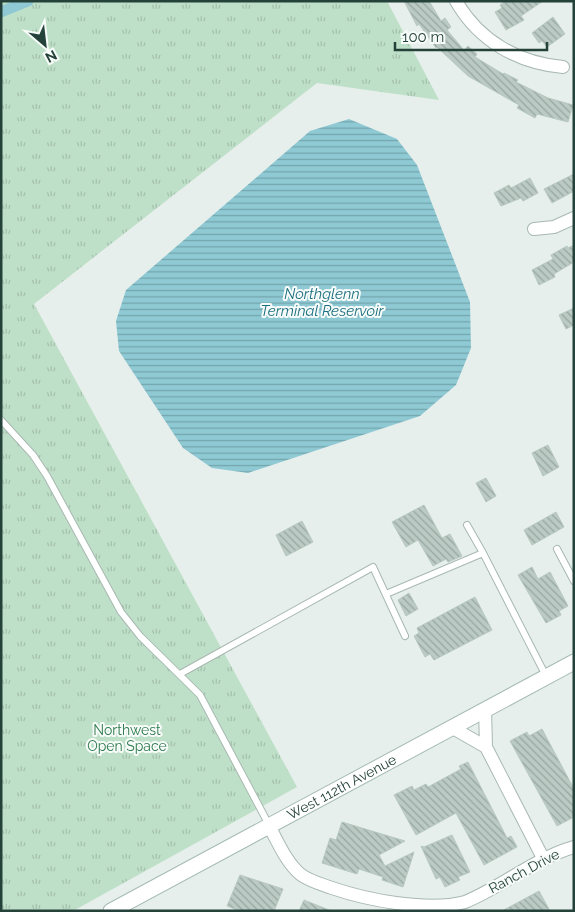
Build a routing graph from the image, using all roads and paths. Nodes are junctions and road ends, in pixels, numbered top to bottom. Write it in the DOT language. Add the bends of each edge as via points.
graph roads {
  1 [pos="460,3"];
  2 [pos="564,67"];
  3 [pos="574,218"];
  4 [pos="534,229"];
  5 [pos="1,420"];
  6 [pos="467,525"];
  7 [pos="557,549"];
  8 [pos="483,554"];
  9 [pos="574,581"];
  10 [pos="386,594"];
  11 [pos="405,636"];
  12 [pos="574,662"];
  13 [pos="180,674"];
  14 [pos="546,676"];
  15 [pos="485,709"];
  16 [pos="451,727"];
  17 [pos="486,746"];
  18 [pos="269,826"];
  19 [pos="574,847"];
  20 [pos="544,860"];
  21 [pos="111,911"];
  1 -- 2 [label="street" via="482,33 503,50 543,65"];
  3 -- 4 [label="street" via="554,227"];
  5 -- 13 [label="lane" via="33,455 47,476 121,612 140,636"];
  6 -- 8 [label="lane"];
  7 -- 9 [label="lane"];
  8 -- 10 [label="lane"];
  8 -- 14 [label="lane"];
  10 -- 11 [label="lane"];
  10 -- 13 [label="lane" via="373,567"];
  12 -- 14 [label="main road, West 112th Avenue"];
  13 -- 18 [label="lane" via="200,695"];
  14 -- 15 [label="main road, West 112th Avenue"];
  15 -- 16 [label="main road, West 112th Avenue"];
  15 -- 17 [label="street"];
  16 -- 17 [label="street"];
  16 -- 18 [label="main road, West 112th Avenue"];
  17 -- 20 [label="street"];
  18 -- 20 [label="street, Ranch Drive" via="300,874 381,904 439,907 464,903"];
  18 -- 21 [label="main road, West 112th Avenue"];
  19 -- 20 [label="street, Ranch Drive"];
}
